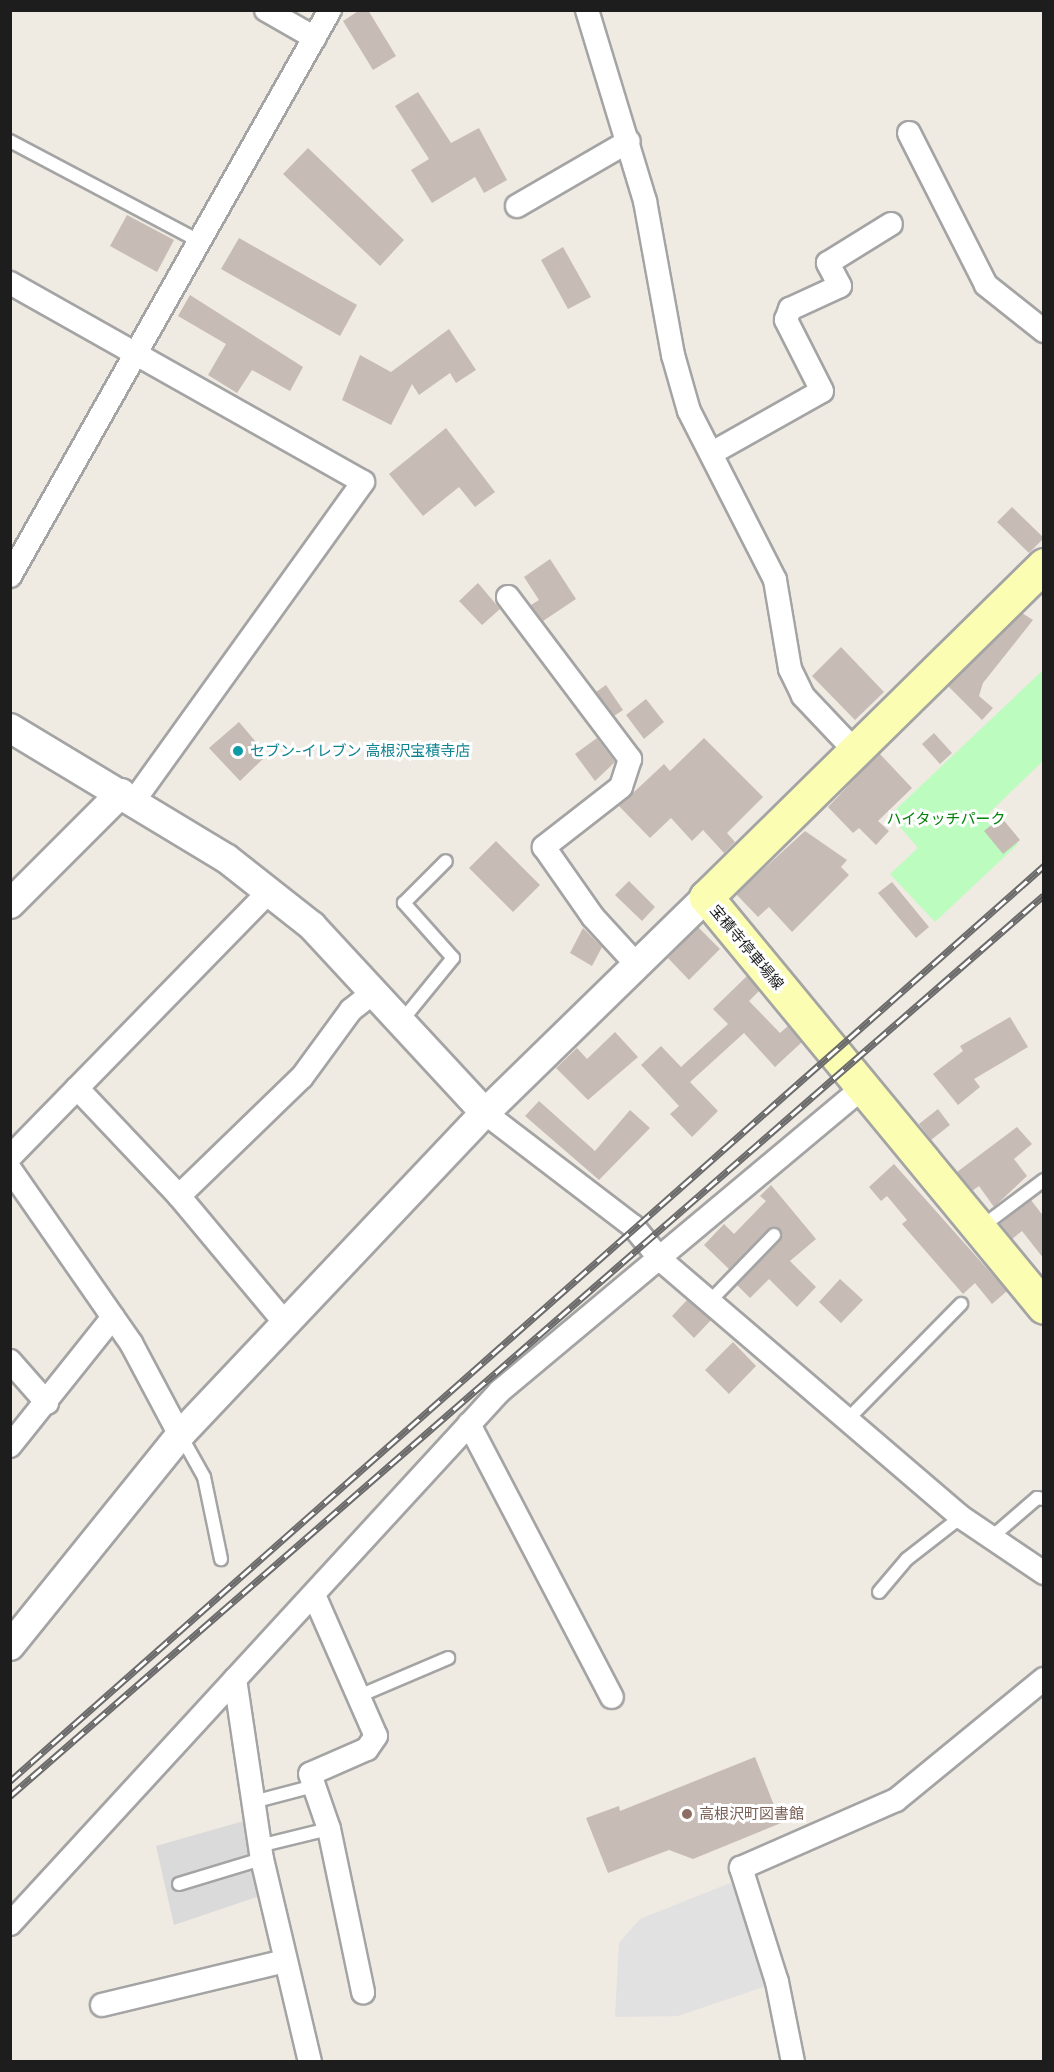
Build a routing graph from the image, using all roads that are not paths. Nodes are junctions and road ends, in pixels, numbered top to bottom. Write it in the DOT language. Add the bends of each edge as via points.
graph roads {
  1 [pos="266,10"];
  2 [pos="330,10"];
  3 [pos="587,10"];
  4 [pos="315,38"];
  5 [pos="909,133"];
  6 [pos="10,141"];
  7 [pos="629,141"];
  8 [pos="517,206"];
  9 [pos="891,224"];
  10 [pos="201,243"];
  11 [pos="10,283"];
  12 [pos="1044,331"];
  13 [pos="136,358"];
  14 [pos="712,453"];
  15 [pos="1044,565"];
  16 [pos="10,576"];
  17 [pos="508,597"];
  18 [pos="10,728"];
  19 [pos="854,750"];
  20 [pos="128,797"];
  21 [pos="446,861"];
  22 [pos="269,892"];
  23 [pos="706,897"];
  24 [pos="10,904"];
  25 [pos="637,965"];
  26 [pos="373,993"];
  27 [pos="399,1023"];
  28 [pos="864,1087"];
  29 [pos="78,1088"];
  30 [pos="485,1113"];
  31 [pos="10,1157"];
  32 [pos="10,1169"];
  33 [pos="1044,1180"];
  34 [pos="178,1196"];
  35 [pos="979,1228"];
  36 [pos="774,1235"];
  37 [pos="661,1260"];
  38 [pos="710,1301"];
  39 [pos="961,1304"];
  40 [pos="1044,1307"];
  41 [pos="113,1317"];
  42 [pos="287,1325"];
  43 [pos="10,1361"];
  44 [pos="47,1402"];
  45 [pos="849,1418"];
  46 [pos="469,1424"];
  47 [pos="180,1435"];
  48 [pos="10,1446"];
  49 [pos="1044,1498"];
  50 [pos="961,1517"];
  51 [pos="993,1536"];
  52 [pos="221,1559"];
  53 [pos="1044,1573"];
  54 [pos="879,1592"];
  55 [pos="314,1594"];
  56 [pos="10,1646"];
  57 [pos="448,1658"];
  58 [pos="1044,1678"];
  59 [pos="235,1679"];
  60 [pos="358,1696"];
  61 [pos="612,1697"];
  62 [pos="314,1786"];
  63 [pos="253,1802"];
  64 [pos="329,1829"];
  65 [pos="260,1853"];
  66 [pos="179,1884"];
  67 [pos="10,1924"];
  68 [pos="285,1961"];
  69 [pos="363,1992"];
  70 [pos="102,2005"];
  71 [pos="310,2061"];
  72 [pos="793,2061"];
  1 -- 4 [label="street"];
  2 -- 4 [label="street"];
  3 -- 7 [label="street"];
  4 -- 10 [label="street"];
  5 -- 12 [label="street" via="986,285"];
  6 -- 10 [label="lane"];
  7 -- 8 [label="street"];
  7 -- 14 [label="street" via="672,355 689,411"];
  9 -- 14 [label="street" via="828,263 840,286 790,309 786,320 822,391"];
  10 -- 13 [label="street"];
  11 -- 13 [label="street"];
  13 -- 16 [label="street"];
  13 -- 20 [label="street" via="363,482"];
  14 -- 19 [label="street" via="775,579 790,669 803,696"];
  15 -- 19 [label="main road, 宝積寺停車場線"];
  17 -- 25 [label="street" via="630,759 621,787 544,847 594,917"];
  18 -- 20 [label="street"];
  19 -- 23 [label="main road, 宝積寺停車場線"];
  20 -- 22 [label="street"];
  20 -- 24 [label="street"];
  21 -- 27 [label="lane" via="404,903 453,957"];
  22 -- 26 [label="street" via="312,926"];
  22 -- 29 [label="street"];
  23 -- 25 [label="street"];
  23 -- 28 [label="main road, 宝積寺停車場線"];
  25 -- 30 [label="street"];
  26 -- 27 [label="street"];
  26 -- 34 [label="street" via="351,1010 302,1077"];
  27 -- 30 [label="street"];
  28 -- 35 [label="main road, 宝積寺停車場線"];
  28 -- 37 [label="street"];
  29 -- 31 [label="street"];
  29 -- 34 [label="street"];
  30 -- 37 [label="street" via="633,1226"];
  30 -- 42 [label="street"];
  32 -- 41 [label="street"];
  33 -- 35 [label="lane"];
  34 -- 42 [label="street"];
  35 -- 40 [label="main road, 宝積寺停車場線"];
  36 -- 38 [label="lane"];
  37 -- 38 [label="street"];
  37 -- 46 [label="street" via="500,1391"];
  38 -- 45 [label="street"];
  39 -- 45 [label="lane"];
  41 -- 44 [label="street"];
  41 -- 47 [label="street"];
  42 -- 47 [label="street"];
  43 -- 44 [label="street"];
  44 -- 48 [label="street"];
  45 -- 50 [label="street"];
  46 -- 55 [label="street"];
  46 -- 61 [label="street"];
  47 -- 52 [label="lane" via="204,1477"];
  47 -- 56 [label="street"];
  49 -- 51 [label="lane" via="1037,1498"];
  50 -- 51 [label="street"];
  50 -- 54 [label="lane" via="906,1559"];
  51 -- 53 [label="street"];
  55 -- 59 [label="street"];
  55 -- 60 [label="street"];
  57 -- 60 [label="lane"];
  58 -- 72 [label="street" via="896,1800 741,1868 777,1982"];
  59 -- 63 [label="street"];
  59 -- 67 [label="street"];
  60 -- 62 [label="street" via="376,1736 367,1749 310,1774"];
  62 -- 63 [label="lane"];
  62 -- 64 [label="street"];
  63 -- 65 [label="street"];
  64 -- 65 [label="lane"];
  64 -- 69 [label="street"];
  65 -- 66 [label="lane"];
  65 -- 68 [label="street"];
  68 -- 70 [label="street"];
  68 -- 71 [label="street"];
}
